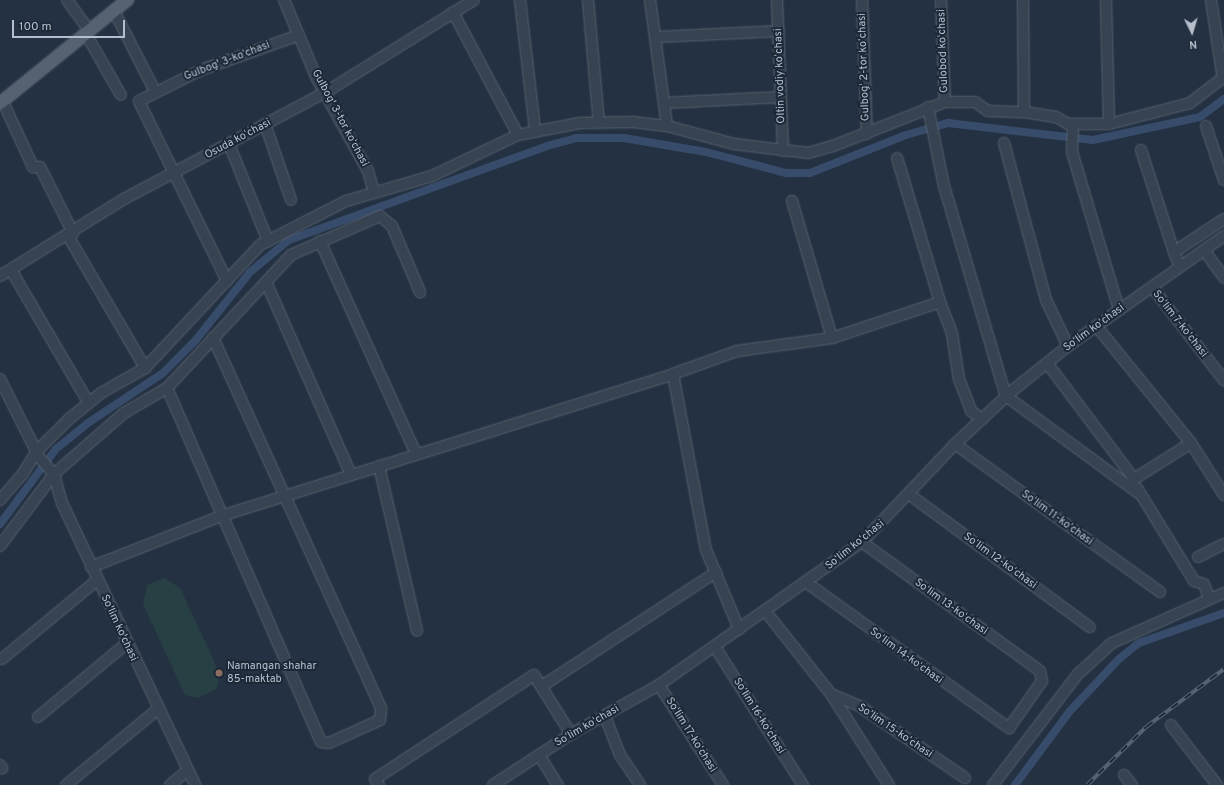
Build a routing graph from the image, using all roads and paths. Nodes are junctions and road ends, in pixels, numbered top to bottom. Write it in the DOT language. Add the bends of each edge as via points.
graph roads {
  1 [pos="67,0"];
  2 [pos="127,0"];
  3 [pos="284,0"];
  4 [pos="474,0"];
  5 [pos="520,0"];
  6 [pos="588,0"];
  7 [pos="650,0"];
  8 [pos="778,0"];
  9 [pos="862,0"];
  10 [pos="941,0"];
  11 [pos="1023,0"];
  12 [pos="1106,0"];
  13 [pos="1211,0"];
  14 [pos="114,11"];
  15 [pos="453,12"];
  16 [pos="779,31"];
  17 [pos="88,32"];
  18 [pos="299,35"];
  19 [pos="657,37"];
  20 [pos="1223,78"];
  21 [pos="155,91"];
  22 [pos="326,92"];
  23 [pos="121,95"];
  24 [pos="781,97"];
  25 [pos="945,102"];
  26 [pos="2,103"];
  27 [pos="664,103"];
  28 [pos="929,110"];
  29 [pos="1024,112"];
  30 [pos="599,123"];
  31 [pos="265,124"];
  32 [pos="1109,124"];
  33 [pos="667,126"];
  34 [pos="1073,126"];
  35 [pos="1206,126"];
  36 [pos="535,130"];
  37 [pos="867,134"];
  38 [pos="518,135"];
  39 [pos="1004,143"];
  40 [pos="229,144"];
  41 [pos="1142,150"];
  42 [pos="783,151"];
  43 [pos="896,158"];
  44 [pos="174,173"];
  45 [pos="1224,180"];
  46 [pos="374,192"];
  47 [pos="291,200"];
  48 [pos="792,201"];
  49 [pos="1224,219"];
  50 [pos="70,234"];
  51 [pos="1224,236"];
  52 [pos="268,241"];
  53 [pos="320,241"];
  54 [pos="1204,250"];
  55 [pos="1174,252"];
  56 [pos="1180,267"];
  57 [pos="11,270"];
  58 [pos="0,276"];
  59 [pos="1224,278"];
  60 [pos="227,281"];
  61 [pos="266,282"];
  62 [pos="1152,287"];
  63 [pos="420,292"];
  64 [pos="940,302"];
  65 [pos="1119,310"];
  66 [pos="1097,327"];
  67 [pos="214,337"];
  68 [pos="832,338"];
  69 [pos="1068,346"];
  70 [pos="1047,363"];
  71 [pos="145,368"];
  72 [pos="673,374"];
  73 [pos="0,379"];
  74 [pos="1224,380"];
  75 [pos="167,388"];
  76 [pos="1006,396"];
  77 [pos="88,402"];
  78 [pos="982,419"];
  79 [pos="1191,443"];
  80 [pos="955,444"];
  81 [pos="38,454"];
  82 [pos="416,454"];
  83 [pos="379,466"];
  84 [pos="52,471"];
  85 [pos="351,475"];
  86 [pos="1134,479"];
  87 [pos="1138,493"];
  88 [pos="910,495"];
  89 [pos="1224,495"];
  90 [pos="285,496"];
  91 [pos="0,500"];
  92 [pos="221,516"];
  93 [pos="862,542"];
  94 [pos="1224,544"];
  95 [pos="0,546"];
  96 [pos="1198,557"];
  97 [pos="91,567"];
  98 [pos="716,572"];
  99 [pos="97,580"];
  100 [pos="807,583"];
  101 [pos="1160,592"];
  102 [pos="1224,593"];
  103 [pos="1209,598"];
  104 [pos="766,612"];
  105 [pos="1090,627"];
  106 [pos="740,629"];
  107 [pos="417,631"];
  108 [pos="126,644"];
  109 [pos="715,647"];
  110 [pos="2,659"];
  111 [pos="659,685"];
  112 [pos="542,686"];
  113 [pos="831,694"];
  114 [pos="157,710"];
  115 [pos="605,716"];
  116 [pos="38,717"];
  117 [pos="1171,725"];
  118 [pos="1005,728"];
  119 [pos="571,734"];
  120 [pos="538,755"];
  121 [pos="188,770"];
  122 [pos="1124,775"];
  123 [pos="965,778"];
  124 [pos="374,783"];
  125 [pos="66,785"];
  126 [pos="170,785"];
  127 [pos="195,785"];
  128 [pos="493,785"];
  129 [pos="558,785"];
  130 [pos="640,785"];
  131 [pos="723,785"];
  132 [pos="803,785"];
  133 [pos="889,785"];
  134 [pos="993,785"];
  135 [pos="1132,785"];
  136 [pos="1216,785"];
  1 -- 17 [label="street"];
  2 -- 14 [label="main road"];
  3 -- 18 [label="street, Gulbog' 3-tor koʻchasi"];
  4 -- 15 [label="street, Osuda koʻchasi"];
  5 -- 36 [label="street"];
  6 -- 30 [label="street"];
  7 -- 19 [label="street"];
  8 -- 16 [label="street, Oltin vodiy koʻchasi"];
  9 -- 37 [label="street, Gulbogʻ 2-tor koʻchasi"];
  10 -- 25 [label="street, Gulobod koʻchasi"];
  11 -- 29 [label="street"];
  12 -- 32 [label="street"];
  13 -- 20 [label="street"];
  14 -- 17 [label="main road"];
  14 -- 21 [label="street"];
  15 -- 22 [label="street, Osuda koʻchasi"];
  15 -- 38 [label="street"];
  16 -- 19 [label="street"];
  16 -- 24 [label="street, Oltin vodiy koʻchasi"];
  17 -- 23 [label="street"];
  17 -- 26 [label="main road"];
  18 -- 21 [label="street, Gulbog' 3-koʻchasi" via="216,64"];
  18 -- 22 [label="street, Gulbog' 3-tor koʻchasi"];
  19 -- 27 [label="street"];
  20 -- 32 [label="street" via="1190,103"];
  21 -- 44 [label="street, Gulbog' 3-koʻchasi" via="141,97 139,102"];
  22 -- 31 [label="street, Osuda koʻchasi"];
  22 -- 46 [label="street, Gulbog' 3-tor koʻchasi" via="368,171"];
  24 -- 27 [label="street"];
  24 -- 42 [label="street, Oltin vodiy koʻchasi"];
  25 -- 28 [label="street"];
  25 -- 29 [label="street" via="974,102 988,112"];
  26 -- 50 [label="street" via="33,167 40,167"];
  27 -- 33 [label="street"];
  28 -- 37 [label="street"];
  28 -- 76 [label="street" via="944,186"];
  29 -- 34 [label="street"];
  30 -- 33 [label="street"];
  30 -- 36 [label="street"];
  31 -- 40 [label="street, Osuda koʻchasi"];
  31 -- 47 [label="street"];
  32 -- 34 [label="street"];
  33 -- 42 [label="street" via="734,144"];
  34 -- 65 [label="street" via="1072,152"];
  35 -- 45 [label="street"];
  36 -- 38 [label="street"];
  37 -- 42 [label="street" via="818,151"];
  38 -- 46 [label="street" via="432,176"];
  39 -- 69 [label="street" via="1046,300"];
  40 -- 44 [label="street, Osuda koʻchasi"];
  40 -- 52 [label="street"];
  41 -- 55 [label="street"];
  43 -- 64 [label="street"];
  44 -- 50 [label="street, Osuda koʻchasi" via="122,200"];
  44 -- 60 [label="street"];
  46 -- 52 [label="street" via="306,219"];
  48 -- 68 [label="street"];
  49 -- 55 [label="street"];
  50 -- 57 [label="street, Osuda koʻchasi"];
  50 -- 71 [label="street"];
  51 -- 54 [label="street, Soʻlim koʻchasi"];
  52 -- 60 [label="street" via="249,255"];
  53 -- 61 [label="street" via="291,255"];
  53 -- 63 [label="street" via="374,217 384,217 392,226"];
  53 -- 82 [label="street"];
  54 -- 56 [label="street, Soʻlim koʻchasi"];
  54 -- 59 [label="street"];
  55 -- 56 [label="street"];
  56 -- 62 [label="street, Soʻlim koʻchasi"];
  57 -- 58 [label="street, Osuda koʻchasi"];
  57 -- 77 [label="street"];
  60 -- 71 [label="street"];
  61 -- 67 [label="street"];
  61 -- 85 [label="street"];
  62 -- 65 [label="street, Soʻlim koʻchasi"];
  62 -- 74 [label="street, Soʻlim 7-koʻchasi"];
  64 -- 68 [label="street"];
  64 -- 78 [label="street" via="952,334 959,379 971,411"];
  65 -- 66 [label="street, Soʻlim koʻchasi"];
  66 -- 69 [label="street, Soʻlim koʻchasi"];
  66 -- 79 [label="street"];
  67 -- 75 [label="street"];
  67 -- 90 [label="street"];
  68 -- 72 [label="street" via="737,351"];
  69 -- 70 [label="street, Soʻlim koʻchasi"];
  70 -- 76 [label="street, Soʻlim koʻchasi"];
  70 -- 86 [label="street"];
  71 -- 77 [label="street"];
  72 -- 82 [label="street"];
  72 -- 98 [label="street" via="699,517"];
  73 -- 81 [label="street"];
  75 -- 84 [label="street" via="124,413"];
  75 -- 92 [label="street"];
  76 -- 78 [label="street, Soʻlim koʻchasi"];
  76 -- 87 [label="street"];
  77 -- 81 [label="street"];
  78 -- 80 [label="street, Soʻlim koʻchasi"];
  79 -- 86 [label="street"];
  79 -- 89 [label="street"];
  80 -- 88 [label="street, Soʻlim koʻchasi"];
  80 -- 101 [label="street, Soʻlim 11-koʻchasi"];
  81 -- 84 [label="street"];
  81 -- 91 [label="street"];
  82 -- 83 [label="street"];
  83 -- 85 [label="street"];
  83 -- 107 [label="street"];
  84 -- 95 [label="street"];
  84 -- 97 [label="street, So'lim ko'chasi" via="62,503"];
  85 -- 90 [label="street"];
  86 -- 87 [label="street"];
  87 -- 103 [label="street" via="1194,581 1204,584"];
  88 -- 93 [label="street, Soʻlim koʻchasi"];
  88 -- 105 [label="street, Soʻlim 12-koʻchasi"];
  90 -- 92 [label="street"];
  90 -- 92 [label="street" via="383,714 376,722 329,743 321,742"];
  92 -- 97 [label="street"];
  93 -- 100 [label="street, Soʻlim koʻchasi"];
  93 -- 118 [label="street, Soʻlim 13-koʻchasi" via="1040,671 1042,681"];
  94 -- 96 [label="street"];
  97 -- 99 [label="street, So'lim ko'chasi"];
  98 -- 106 [label="street"];
  98 -- 112 [label="street"];
  99 -- 108 [label="street, So'lim ko'chasi"];
  99 -- 110 [label="street"];
  100 -- 104 [label="street, Soʻlim koʻchasi"];
  100 -- 118 [label="street, Soʻlim 14-koʻchasi"];
  102 -- 103 [label="street"];
  103 -- 134 [label="street" via="1112,643 1078,674"];
  104 -- 106 [label="street, Soʻlim koʻchasi"];
  104 -- 113 [label="street, Soʻlim 15-koʻchasi"];
  106 -- 109 [label="street, Soʻlim koʻchasi"];
  108 -- 114 [label="street, So'lim ko'chasi"];
  108 -- 116 [label="street"];
  109 -- 111 [label="street, Soʻlim koʻchasi"];
  109 -- 132 [label="street, Soʻlim 16-koʻchasi"];
  111 -- 115 [label="street, Soʻlim koʻchasi"];
  111 -- 131 [label="street, Soʻlim 17-koʻchasi"];
  112 -- 119 [label="street"];
  112 -- 124 [label="street" via="533,675"];
  113 -- 123 [label="street, Soʻlim 15-koʻchasi" via="861,707"];
  113 -- 133 [label="street"];
  114 -- 121 [label="street, So'lim ko'chasi"];
  114 -- 125 [label="street"];
  115 -- 119 [label="street, Soʻlim koʻchasi"];
  115 -- 130 [label="street" via="620,755"];
  117 -- 136 [label="street"];
  119 -- 120 [label="street, Soʻlim koʻchasi"];
  120 -- 128 [label="street, Soʻlim koʻchasi"];
  120 -- 129 [label="street"];
  121 -- 126 [label="street"];
  121 -- 127 [label="street, So'lim ko'chasi"];
  122 -- 135 [label="street"];
}
